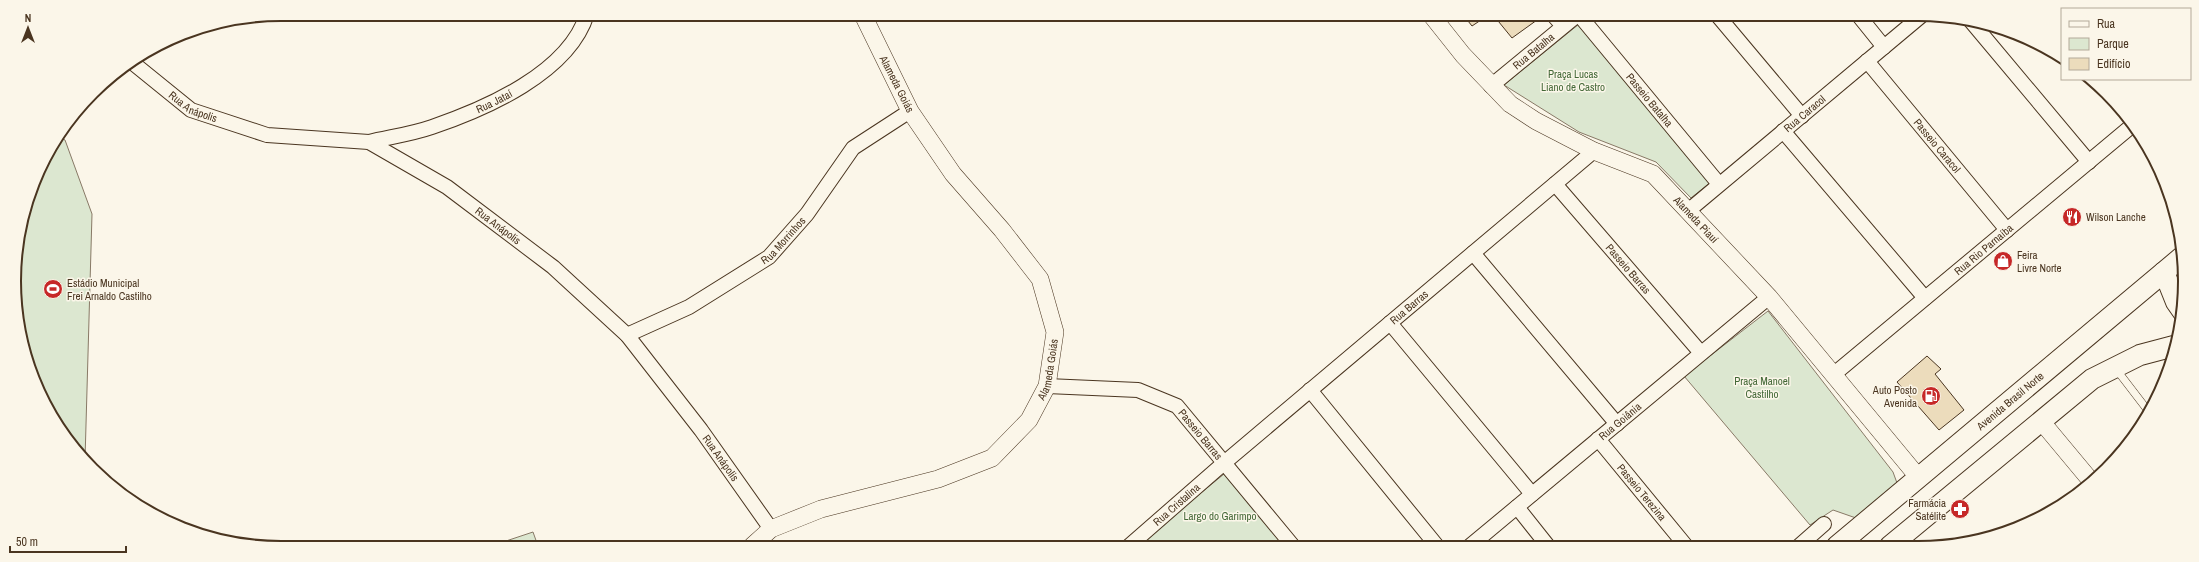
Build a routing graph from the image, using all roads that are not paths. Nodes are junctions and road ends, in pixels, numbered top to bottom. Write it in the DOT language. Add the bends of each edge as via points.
graph roads {
  1 [pos="585,21"];
  2 [pos="866,21"];
  3 [pos="1436,21"];
  4 [pos="1559,21"];
  5 [pos="1584,21"];
  6 [pos="1722,21"];
  7 [pos="1863,21"];
  8 [pos="1915,21"];
  9 [pos="1977,28"];
  10 [pos="1884,47"];
  11 [pos="1867,61"];
  12 [pos="136,66"];
  13 [pos="1490,86"];
  14 [pos="910,111"];
  15 [pos="1802,116"];
  16 [pos="2128,129"];
  17 [pos="1783,131"];
  18 [pos="370,142"];
  19 [pos="1594,151"];
  20 [pos="2088,162"];
  21 [pos="1555,184"];
  22 [pos="1719,184"];
  23 [pos="1688,211"];
  24 [pos="2007,230"];
  25 [pos="1473,253"];
  26 [pos="2177,261"];
  27 [pos="2164,272"];
  28 [pos="1769,297"];
  29 [pos="1925,298"];
  30 [pos="2177,303"];
  31 [pos="1390,323"];
  32 [pos="627,335"];
  33 [pos="2169,347"];
  34 [pos="1701,353"];
  35 [pos="2115,367"];
  36 [pos="1833,375"];
  37 [pos="1048,386"];
  38 [pos="1310,390"];
  39 [pos="2145,407"];
  40 [pos="2041,421"];
  41 [pos="1617,424"];
  42 [pos="1598,439"];
  43 [pos="1224,463"];
  44 [pos="2088,477"];
  45 [pos="1919,478"];
  46 [pos="1532,494"];
  47 [pos="1517,507"];
  48 [pos="1824,524"];
  49 [pos="772,529"];
  50 [pos="758,541"];
  51 [pos="1137,541"];
  52 [pos="1289,541"];
  53 [pos="1433,541"];
  54 [pos="1476,541"];
  55 [pos="1544,541"];
  56 [pos="1682,541"];
  57 [pos="1805,541"];
  58 [pos="1843,541"];
  59 [pos="1896,541"];
  1 -- 18 [label="street, Rua Jataí" via="583,28 550,67 499,100 431,128"];
  2 -- 14 [label="street, Alameda Goiás"];
  3 -- 13 [label="street, Alameda Piauí"];
  4 -- 13 [label="street, Rua Batalha"];
  5 -- 22 [label="street, Passeio Batalha"];
  6 -- 15 [label="street"];
  7 -- 10 [label="street"];
  8 -- 10 [label="street, Rua Caracol"];
  9 -- 20 [label="street"];
  10 -- 11 [label="street, Rua Caracol"];
  11 -- 15 [label="street, Rua Caracol"];
  11 -- 24 [label="street, Passeio Caracol"];
  12 -- 18 [label="street, Rua Anápolis" via="191,110 267,135"];
  13 -- 19 [label="street, Alameda Piauí" via="1510,104 1536,121"];
  14 -- 32 [label="street, Rua Morrinhos" via="853,148 807,214 769,257 689,307"];
  14 -- 37 [label="street, Alameda Goiás" via="953,174 1002,230 1040,279 1056,332"];
  15 -- 17 [label="street, Rua Caracol"];
  16 -- 20 [label="street, Rua Rio Parnaíba"];
  17 -- 22 [label="street, Rua Caracol"];
  17 -- 29 [label="street"];
  18 -- 32 [label="street, Rua Anápolis" via="453,192 553,267"];
  19 -- 21 [label="street, Rua Barras"];
  19 -- 23 [label="street, Alameda Piauí" via="1653,174"];
  20 -- 24 [label="street, Rua Rio Parnaíba"];
  21 -- 25 [label="street, Rua Barras"];
  21 -- 34 [label="street, Passeio Barras"];
  22 -- 23 [label="street, Rua Caracol"];
  23 -- 28 [label="street, Alameda Piauí"];
  24 -- 29 [label="street, Rua Rio Parnaíba"];
  25 -- 31 [label="street, Rua Barras"];
  25 -- 41 [label="street"];
  26 -- 27 [label="main road, Avenida Brasil Norte"];
  27 -- 30 [label="main road"];
  27 -- 45 [label="main road, Avenida Brasil Norte"];
  28 -- 34 [label="street, Rua Goiânia"];
  28 -- 36 [label="street, Alameda Piauí"];
  29 -- 36 [label="street, Rua Rio Parnaíba"];
  31 -- 38 [label="street, Rua Barras"];
  31 -- 46 [label="street"];
  32 -- 49 [label="street, Rua Anápolis" via="701,430"];
  33 -- 35 [label="main road" via="2140,355"];
  34 -- 41 [label="street, Rua Goiânia"];
  35 -- 39 [label="lane"];
  35 -- 40 [label="main road" via="2092,379"];
  36 -- 45 [label="street, Alameda Piauí"];
  37 -- 43 [label="street, Passeio Barras" via="1138,390 1177,406"];
  37 -- 49 [label="street, Alameda Goiás" via="1029,420 992,458 938,479 820,508"];
  38 -- 43 [label="street, Rua Barras"];
  38 -- 53 [label="street"];
  40 -- 44 [label="street"];
  40 -- 59 [label="main road"];
  41 -- 42 [label="street, Rua Goiânia"];
  42 -- 46 [label="street, Rua Goiânia"];
  42 -- 56 [label="street, Passeio Terezina"];
  43 -- 51 [label="street, Rua Cristalina"];
  43 -- 52 [label="street, Passeio Barras"];
  45 -- 58 [label="main road, Avenida Brasil Norte"];
  46 -- 47 [label="street, Rua Goiânia"];
  47 -- 54 [label="street, Rua Goiânia"];
  47 -- 55 [label="street"];
  48 -- 57 [label="street"];
  49 -- 50 [label="street, Alameda Goiás"];
}
